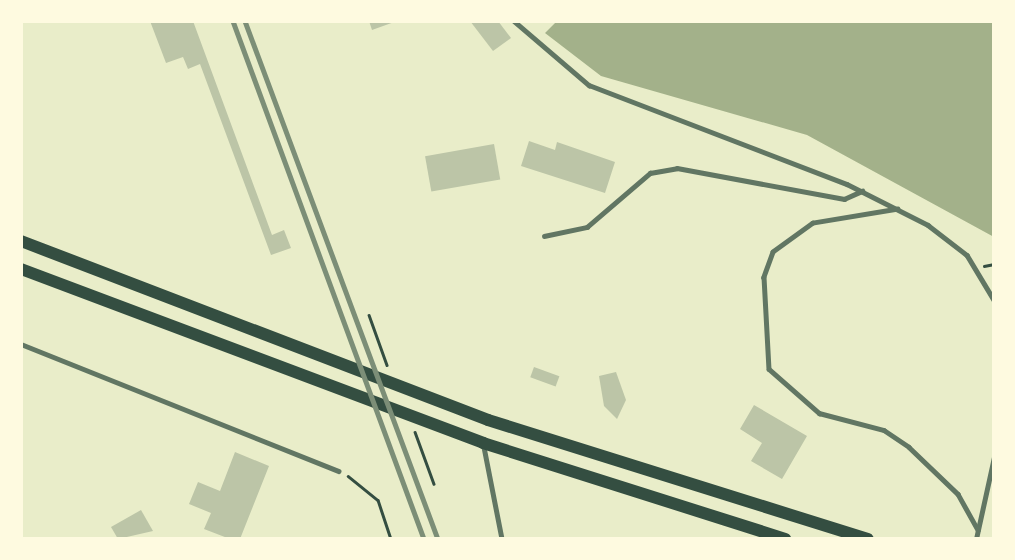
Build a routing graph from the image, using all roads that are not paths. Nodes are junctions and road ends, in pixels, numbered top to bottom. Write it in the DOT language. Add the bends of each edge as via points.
graph roads {
  1 [pos="514,21"];
  2 [pos="862,191"];
  3 [pos="899,209"];
  4 [pos="544,236"];
  5 [pos="21,241"];
  6 [pos="21,269"];
  7 [pos="994,300"];
  8 [pos="21,344"];
  9 [pos="483,443"];
  10 [pos="994,457"];
  11 [pos="339,471"];
  12 [pos="978,530"];
  13 [pos="502,539"];
  14 [pos="785,539"];
  15 [pos="868,539"];
  16 [pos="976,539"];
  1 -- 2 [label="lane" via="589,85"];
  2 -- 3 [label="lane"];
  2 -- 4 [label="lane" via="844,199 677,168 650,173 587,227"];
  3 -- 7 [label="lane" via="967,255"];
  3 -- 12 [label="lane" via="813,223 773,252 764,277 769,369 819,413 884,430 909,447 958,494"];
  5 -- 15 [label="main road" via="488,420"];
  6 -- 9 [label="main road"];
  8 -- 11 [label="lane"];
  9 -- 13 [label="lane"];
  9 -- 14 [label="main road"];
  10 -- 12 [label="lane"];
  12 -- 16 [label="lane"];
}
